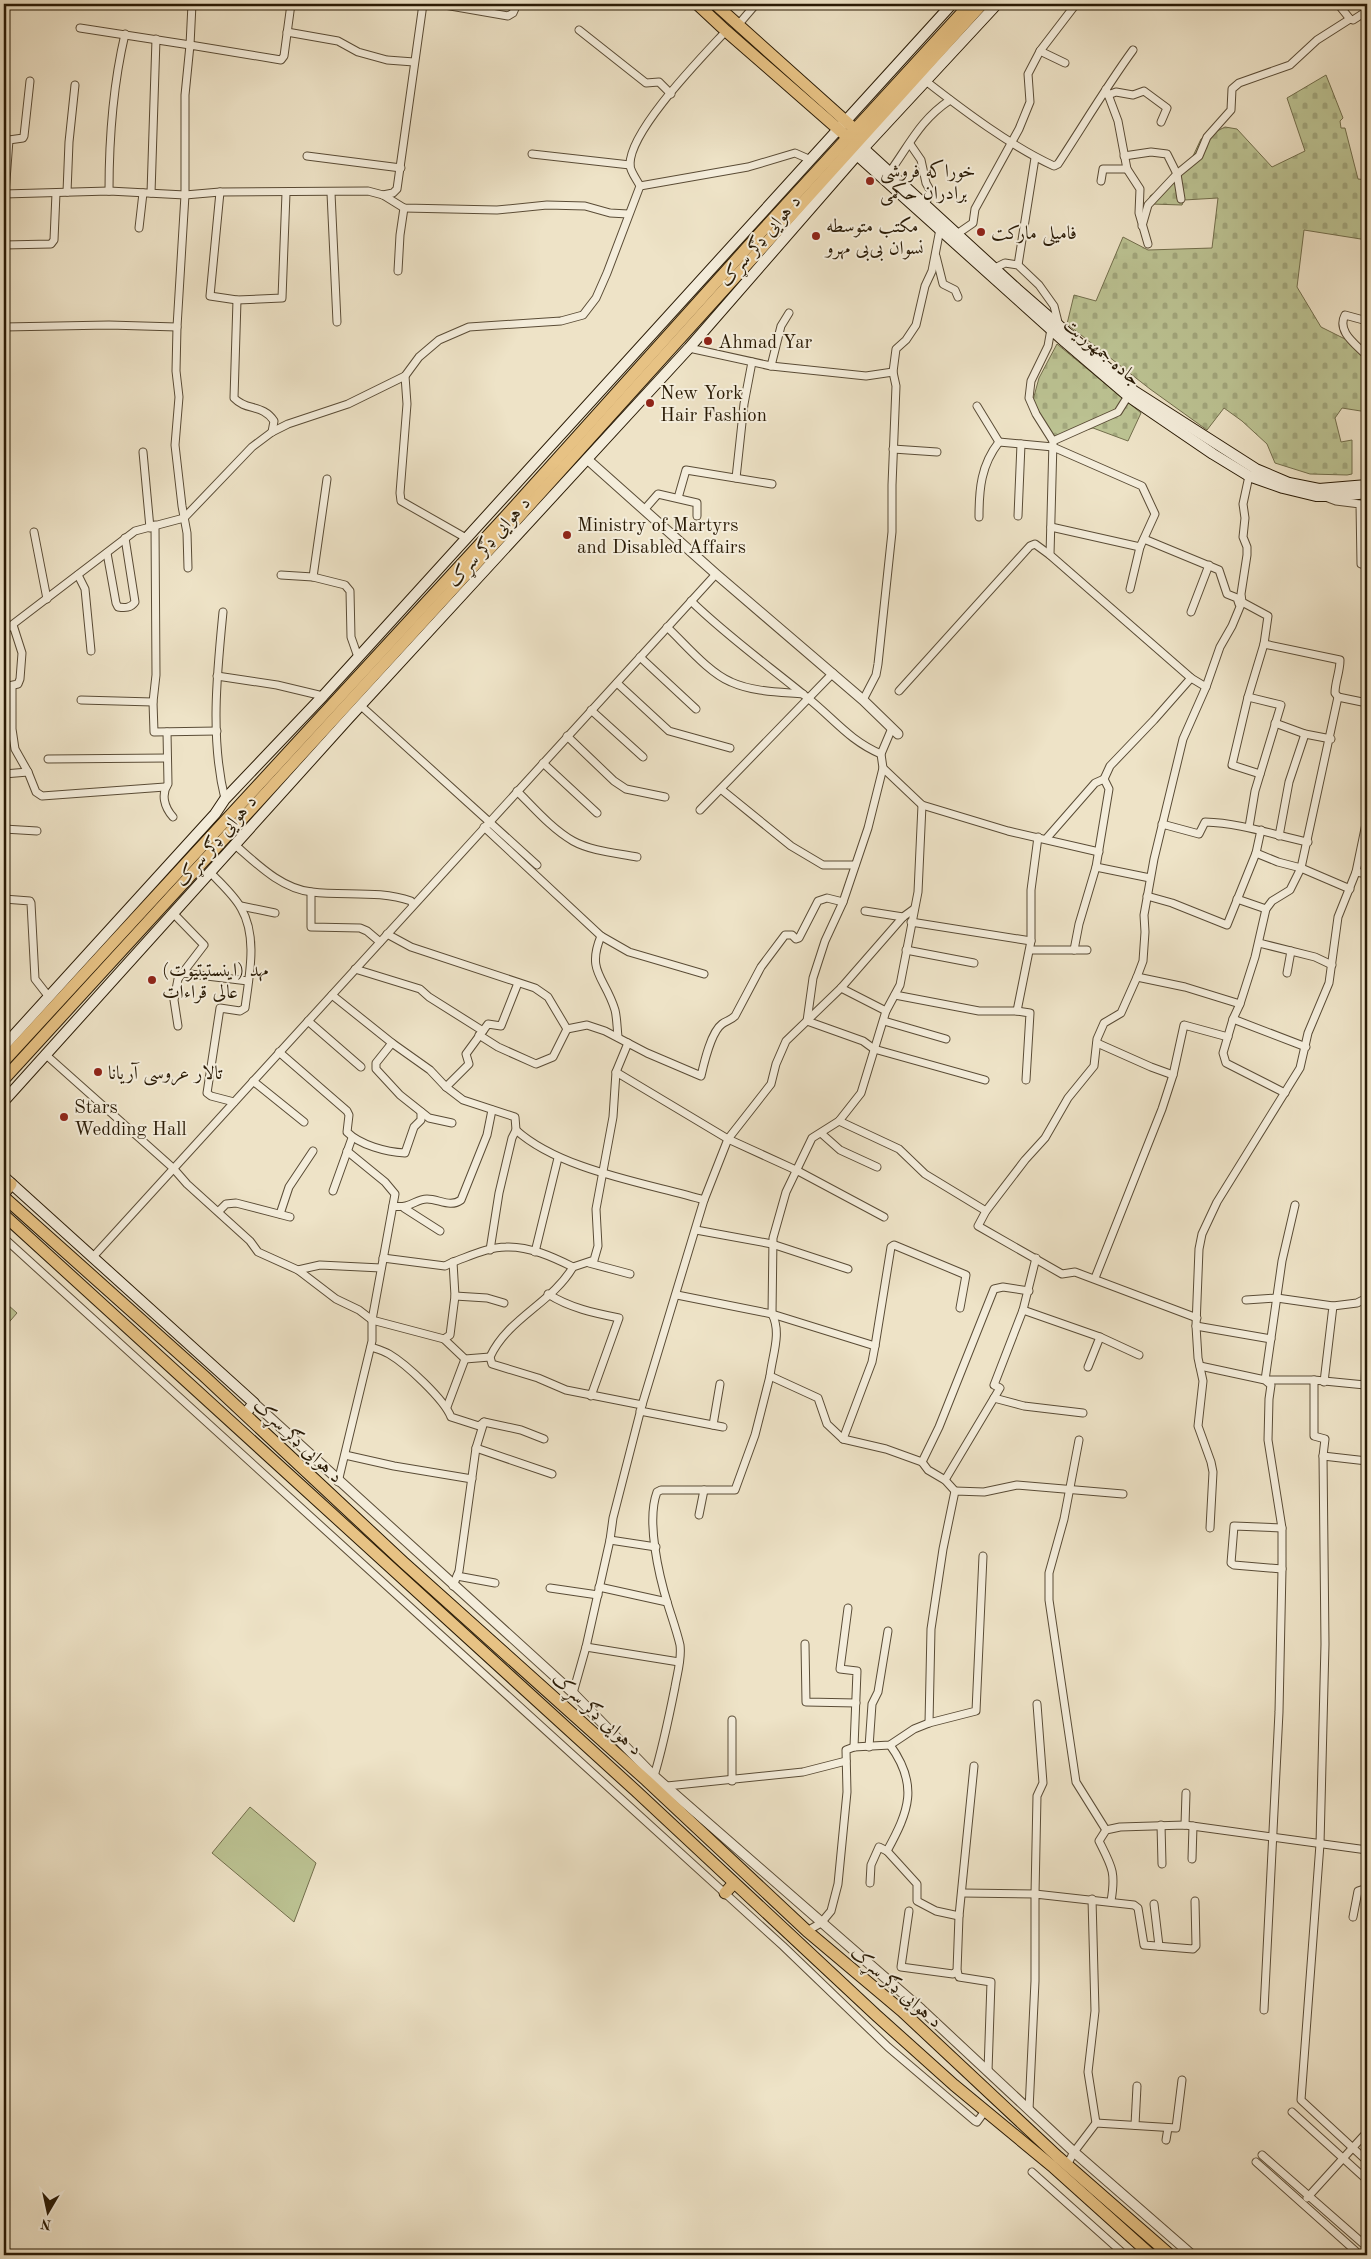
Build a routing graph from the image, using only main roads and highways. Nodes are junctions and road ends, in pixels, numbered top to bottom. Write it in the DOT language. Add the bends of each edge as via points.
graph roads {
  1 [pos="698,4"];
  2 [pos="715,4"];
  3 [pos="952,4"];
  4 [pos="970,4"];
  5 [pos="982,4"];
  6 [pos="997,4"];
  7 [pos="842,125"];
  8 [pos="857,142"];
  9 [pos="1055,327"];
  10 [pos="1367,485"];
  11 [pos="1367,493"];
  12 [pos="5,1044"];
  13 [pos="4,1061"];
  14 [pos="4,1079"];
  15 [pos="4,1101"];
  16 [pos="6,1184"];
  17 [pos="4,1197"];
  18 [pos="4,1215"];
  19 [pos="245,1414"];
  20 [pos="650,1778"];
  21 [pos="636,1792"];
  22 [pos="734,1883"];
  23 [pos="725,1893"];
  24 [pos="1151,2255"];
  25 [pos="1170,2255"];
  1 -- 7 [label="main road" via="726,31"];
  2 -- 7 [label="main road"];
  3 -- 7 [label="main road, د هوایی ډګر سړک"];
  4 -- 8 [label="main road"];
  5 -- 8 [label="main road"];
  6 -- 8 [label="main road, د هوایی ډګر سړک" via="926,82"];
  7 -- 8 [label="main road"];
  7 -- 12 [label="main road, د هوایی ډګر سړک"];
  8 -- 9 [label="main road, جاده جمهوریت"];
  8 -- 9 [label="main road, جاده جمهوریت" via="940,229"];
  8 -- 13 [label="main road"];
  8 -- 14 [label="main road"];
  8 -- 15 [label="main road, د هوایی ډګر سړک" via="689,348 234,844"];
  9 -- 10 [label="main road, جاده جمهوریت" via="1134,391 1256,469 1289,483 1319,489"];
  9 -- 11 [label="main road, جاده جمهوریت" via="1128,396 1249,476 1316,496"];
  16 -- 19 [label="main road" via="254,1403"];
  17 -- 19 [label="main road, د هوایی ډګر سړک"];
  18 -- 21 [label="main road, د هوایی ډګر سړک"];
  19 -- 20 [label="main road, د هوایی ډګر سړک" via="403,1562"];
  20 -- 21 [label="main road"];
  20 -- 25 [label="main road, د هوایی ډګر سړک" via="807,1931 902,2011 1067,2165"];
  21 -- 22 [label="main road, د هوایی ډګر سړک"];
  22 -- 23 [label="main road"];
  22 -- 24 [label="main road, د هوایی ډګر سړک" via="876,2016"];
}
